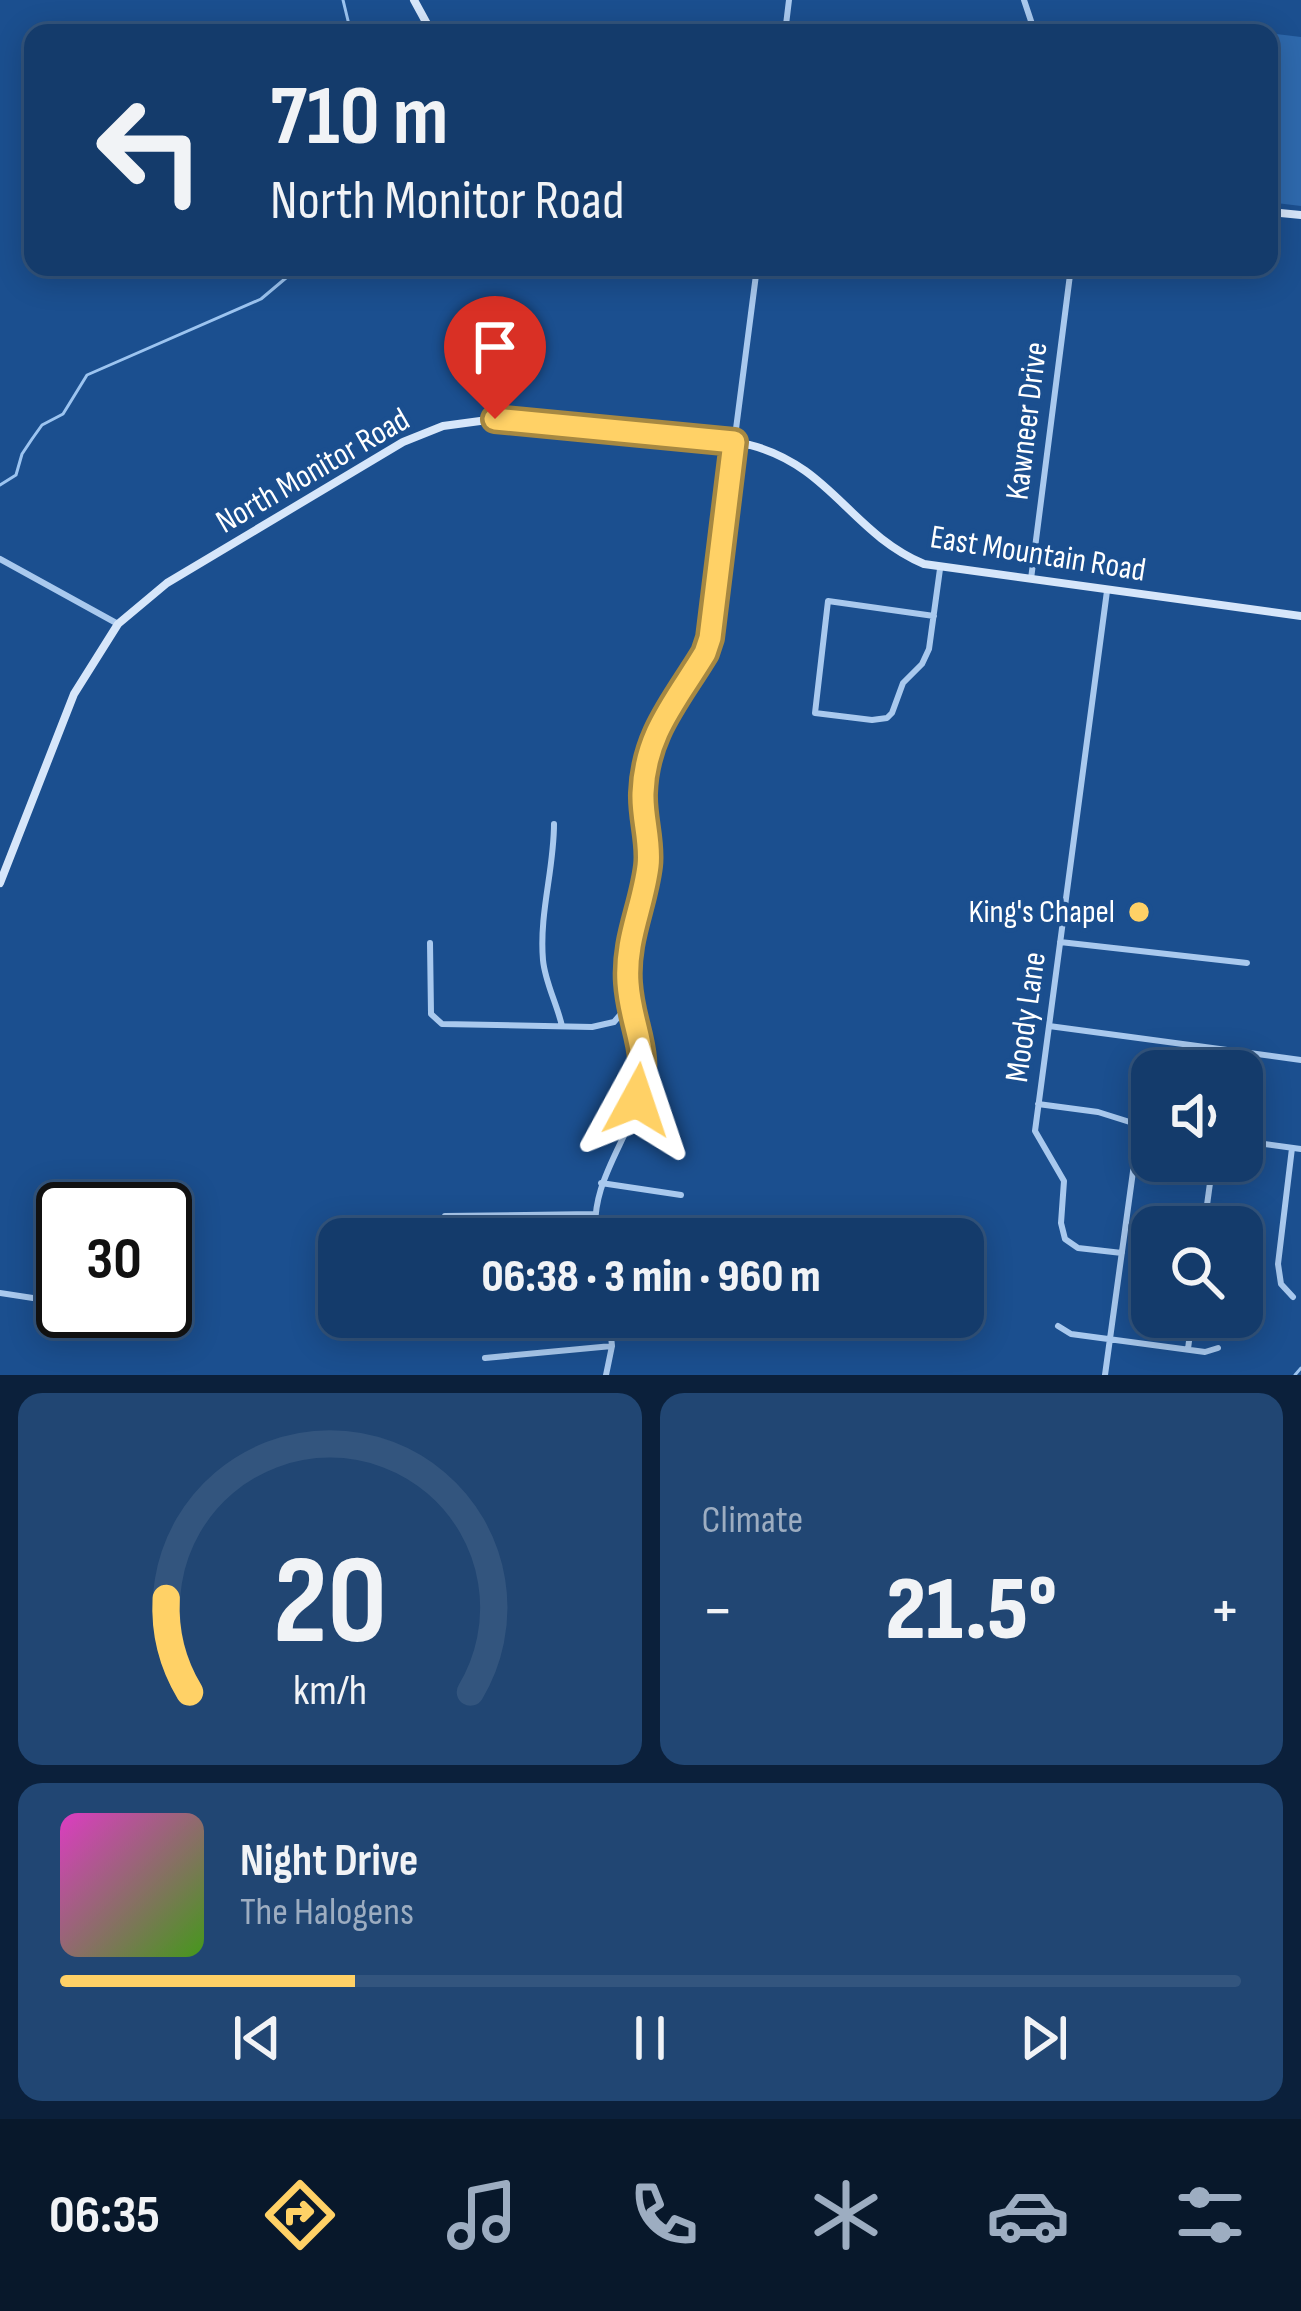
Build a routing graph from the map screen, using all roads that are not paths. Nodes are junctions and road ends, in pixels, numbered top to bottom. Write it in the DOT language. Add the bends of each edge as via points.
graph roads {
  1 [pos="756,276"];
  2 [pos="1070,276"];
  3 [pos="734,442"];
  4 [pos="0,560"];
  5 [pos="940,569"];
  6 [pos="1031,581"];
  7 [pos="1106,591"];
  8 [pos="934,616"];
  9 [pos="1301,616"];
  10 [pos="118,624"];
  11 [pos="554,824"];
  12 [pos="0,883"];
  13 [pos="1060,942"];
  14 [pos="430,944"];
  15 [pos="1247,963"];
  16 [pos="631,1002"];
  17 [pos="562,1026"];
  18 [pos="1049,1026"];
  19 [pos="1301,1060"];
  20 [pos="1039,1104"];
  21 [pos="1131,1125"];
  22 [pos="1263,1144"];
  23 [pos="1297,1148"];
  24 [pos="1132,1182"];
  25 [pos="601,1183"];
  26 [pos="681,1195"];
  27 [pos="593,1214"];
  28 [pos="445,1216"];
  29 [pos="593,1218"];
  30 [pos="1122,1253"];
  31 [pos="0,1293"];
  32 [pos="1293,1297"];
  33 [pos="36,1298"];
  34 [pos="1058,1326"];
  35 [pos="611,1338"];
  36 [pos="1189,1338"];
  37 [pos="1110,1340"];
  38 [pos="612,1346"];
  39 [pos="1218,1348"];
  40 [pos="1188,1350"];
  41 [pos="485,1358"];
  42 [pos="606,1375"];
  43 [pos="1105,1375"];
  1 -- 3 [label="street"];
  2 -- 6 [label="street, Kawneer Drive"];
  3 -- 5 [label="street, East Mountain Road" via="807,469 893,550"];
  3 -- 10 [label="street, North Monitor Road" via="517,419 443,426 262,525"];
  3 -- 16 [label="street" via="710,638 646,758 649,862 630,939"];
  4 -- 10 [label="street"];
  5 -- 6 [label="street, East Mountain Road"];
  5 -- 8 [label="street"];
  6 -- 7 [label="street, East Mountain Road"];
  7 -- 9 [label="street, East Mountain Road"];
  7 -- 13 [label="street, Moody Lane"];
  8 -- 8 [label="street" via="926,657 887,718 815,713 828,601"];
  10 -- 12 [label="street, North Monitor Road" via="74,694"];
  11 -- 17 [label="street" via="542,954"];
  13 -- 15 [label="street"];
  13 -- 18 [label="street, Moody Lane"];
  14 -- 17 [label="street" via="435,1021"];
  16 -- 17 [label="street" via="607,1025"];
  16 -- 25 [label="street" via="643,1080"];
  18 -- 19 [label="street"];
  18 -- 20 [label="street, Moody Lane"];
  20 -- 21 [label="street"];
  20 -- 30 [label="street, Moody Lane" via="1038,1140 1064,1181 1065,1239"];
  22 -- 23 [label="street"];
  23 -- 32 [label="street" via="1278,1264"];
  24 -- 30 [label="street"];
  25 -- 26 [label="street"];
  25 -- 27 [label="street"];
  27 -- 28 [label="street"];
  27 -- 29 [label="street"];
  30 -- 37 [label="street"];
  31 -- 33 [label="street"];
  34 -- 37 [label="street"];
  35 -- 38 [label="street"];
  36 -- 40 [label="street"];
  37 -- 40 [label="street"];
  37 -- 43 [label="street"];
  38 -- 41 [label="street"];
  38 -- 42 [label="street"];
  39 -- 40 [label="street"];
}
